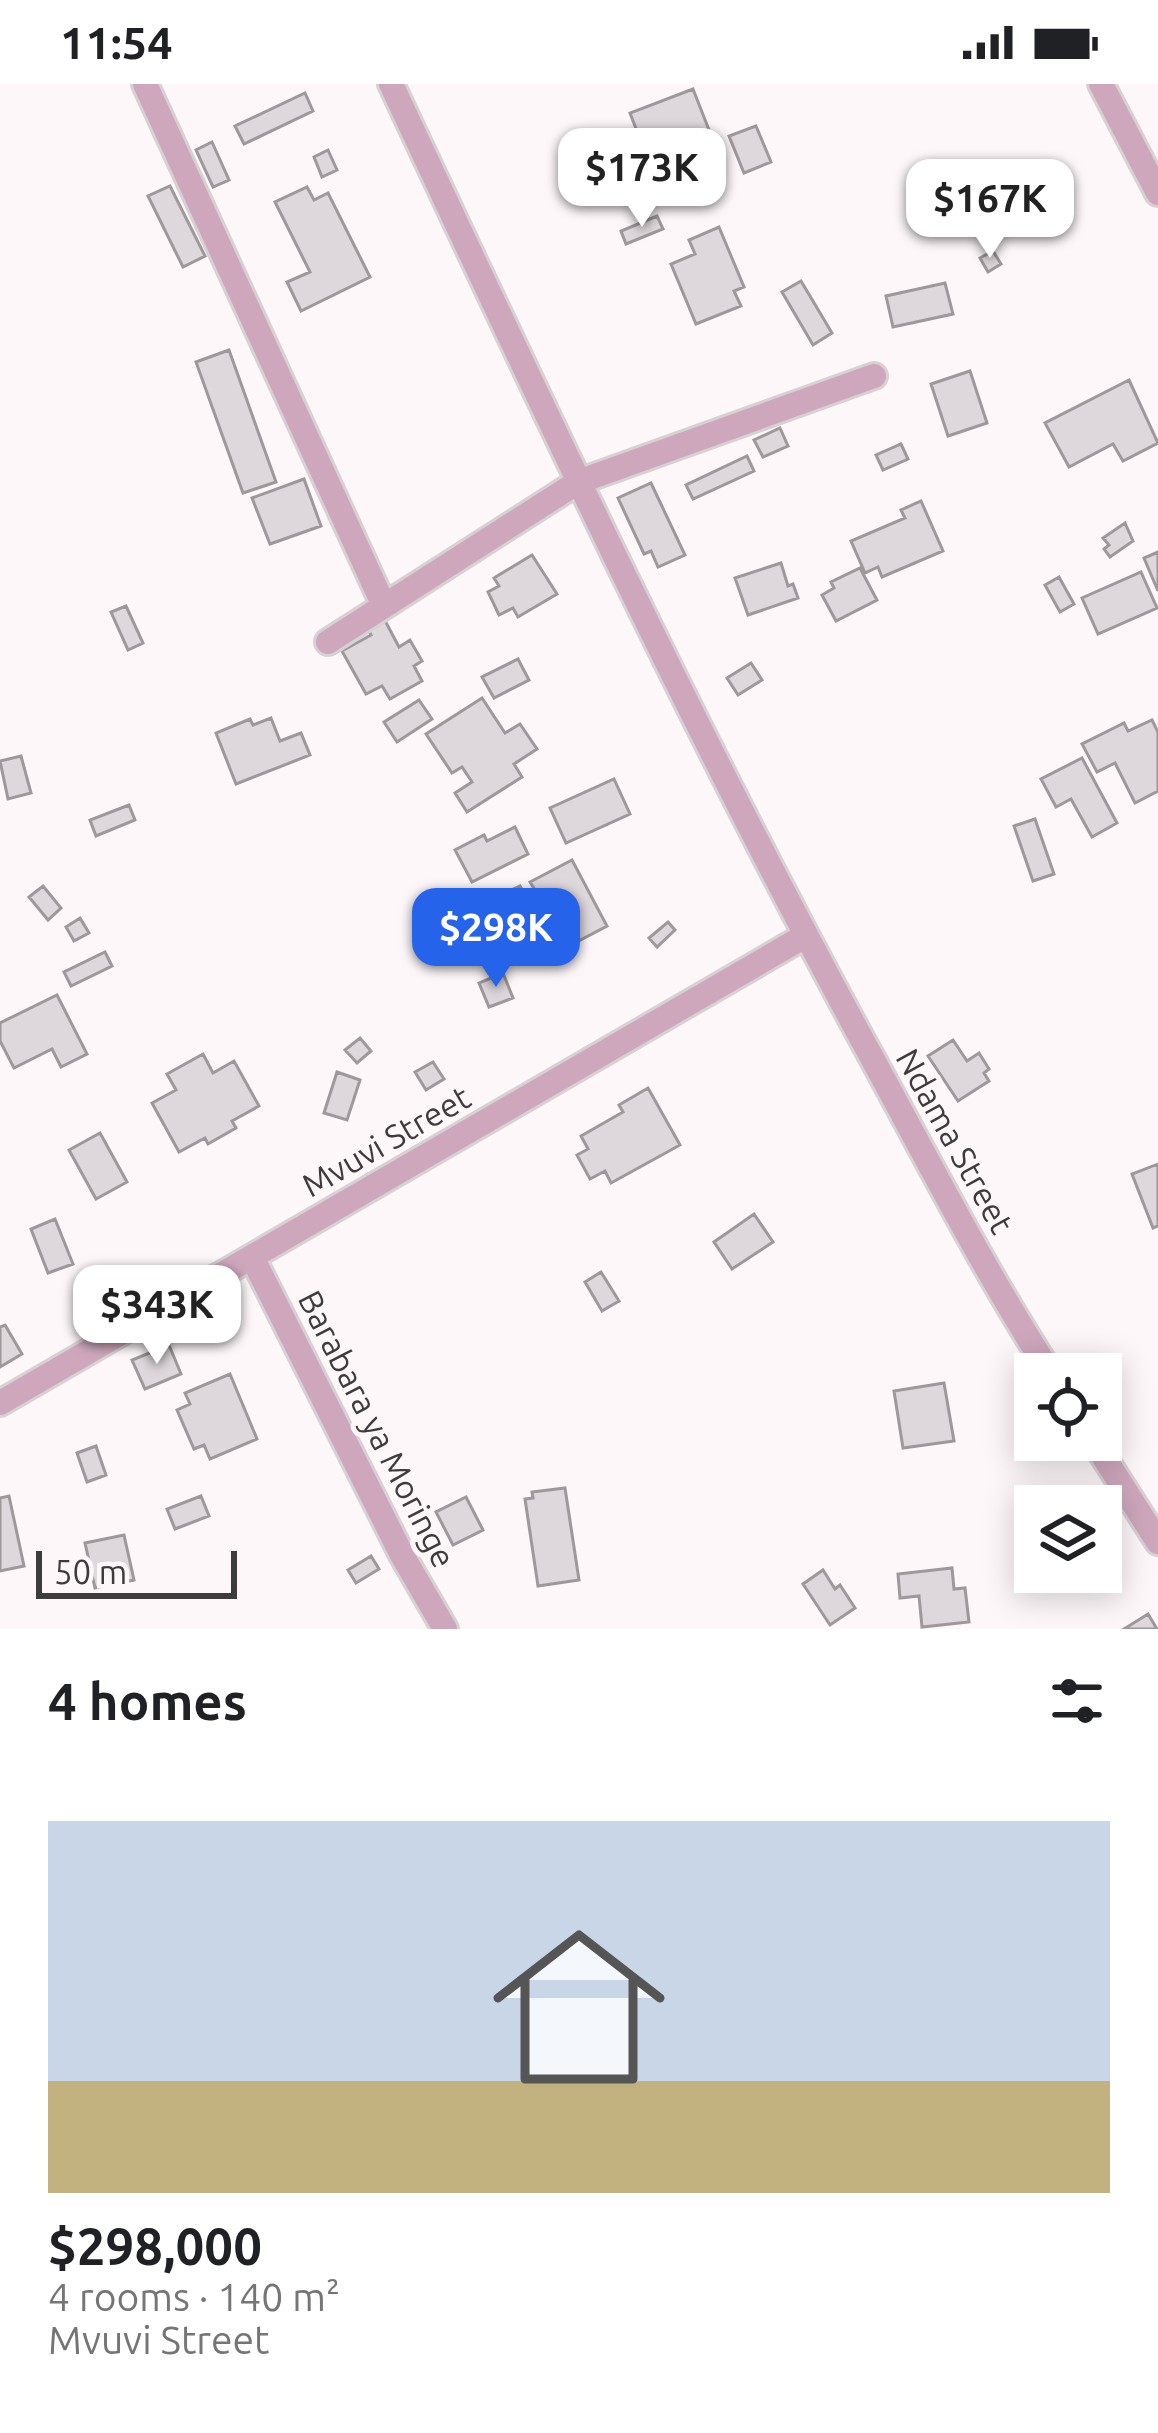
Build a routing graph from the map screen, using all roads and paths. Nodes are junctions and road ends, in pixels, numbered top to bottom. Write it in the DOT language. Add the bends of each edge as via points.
graph roads {
  1 [pos="145,84"];
  2 [pos="391,84"];
  3 [pos="1101,84"];
  4 [pos="1158,193"];
  5 [pos="874,376"];
  6 [pos="578,482"];
  7 [pos="384,606"];
  8 [pos="328,642"];
  9 [pos="806,936"];
  10 [pos="252,1257"];
  11 [pos="1037,1353"];
  12 [pos="0,1403"];
  13 [pos="1106,1461"];
  14 [pos="1158,1542"];
  15 [pos="446,1629"];
  1 -- 7 [label="street"];
  2 -- 6 [label="street, Ndama Street"];
  3 -- 4 [label="street"];
  5 -- 6 [label="street"];
  6 -- 7 [label="street"];
  6 -- 9 [label="street, Ndama Street"];
  7 -- 8 [label="street"];
  9 -- 10 [label="street, Mvuvi Street"];
  9 -- 11 [label="street, Ndama Street"];
  10 -- 12 [label="street, Mvuvi Street"];
  10 -- 15 [label="street, Barabara ya Moringe"];
  13 -- 14 [label="street"];
}
